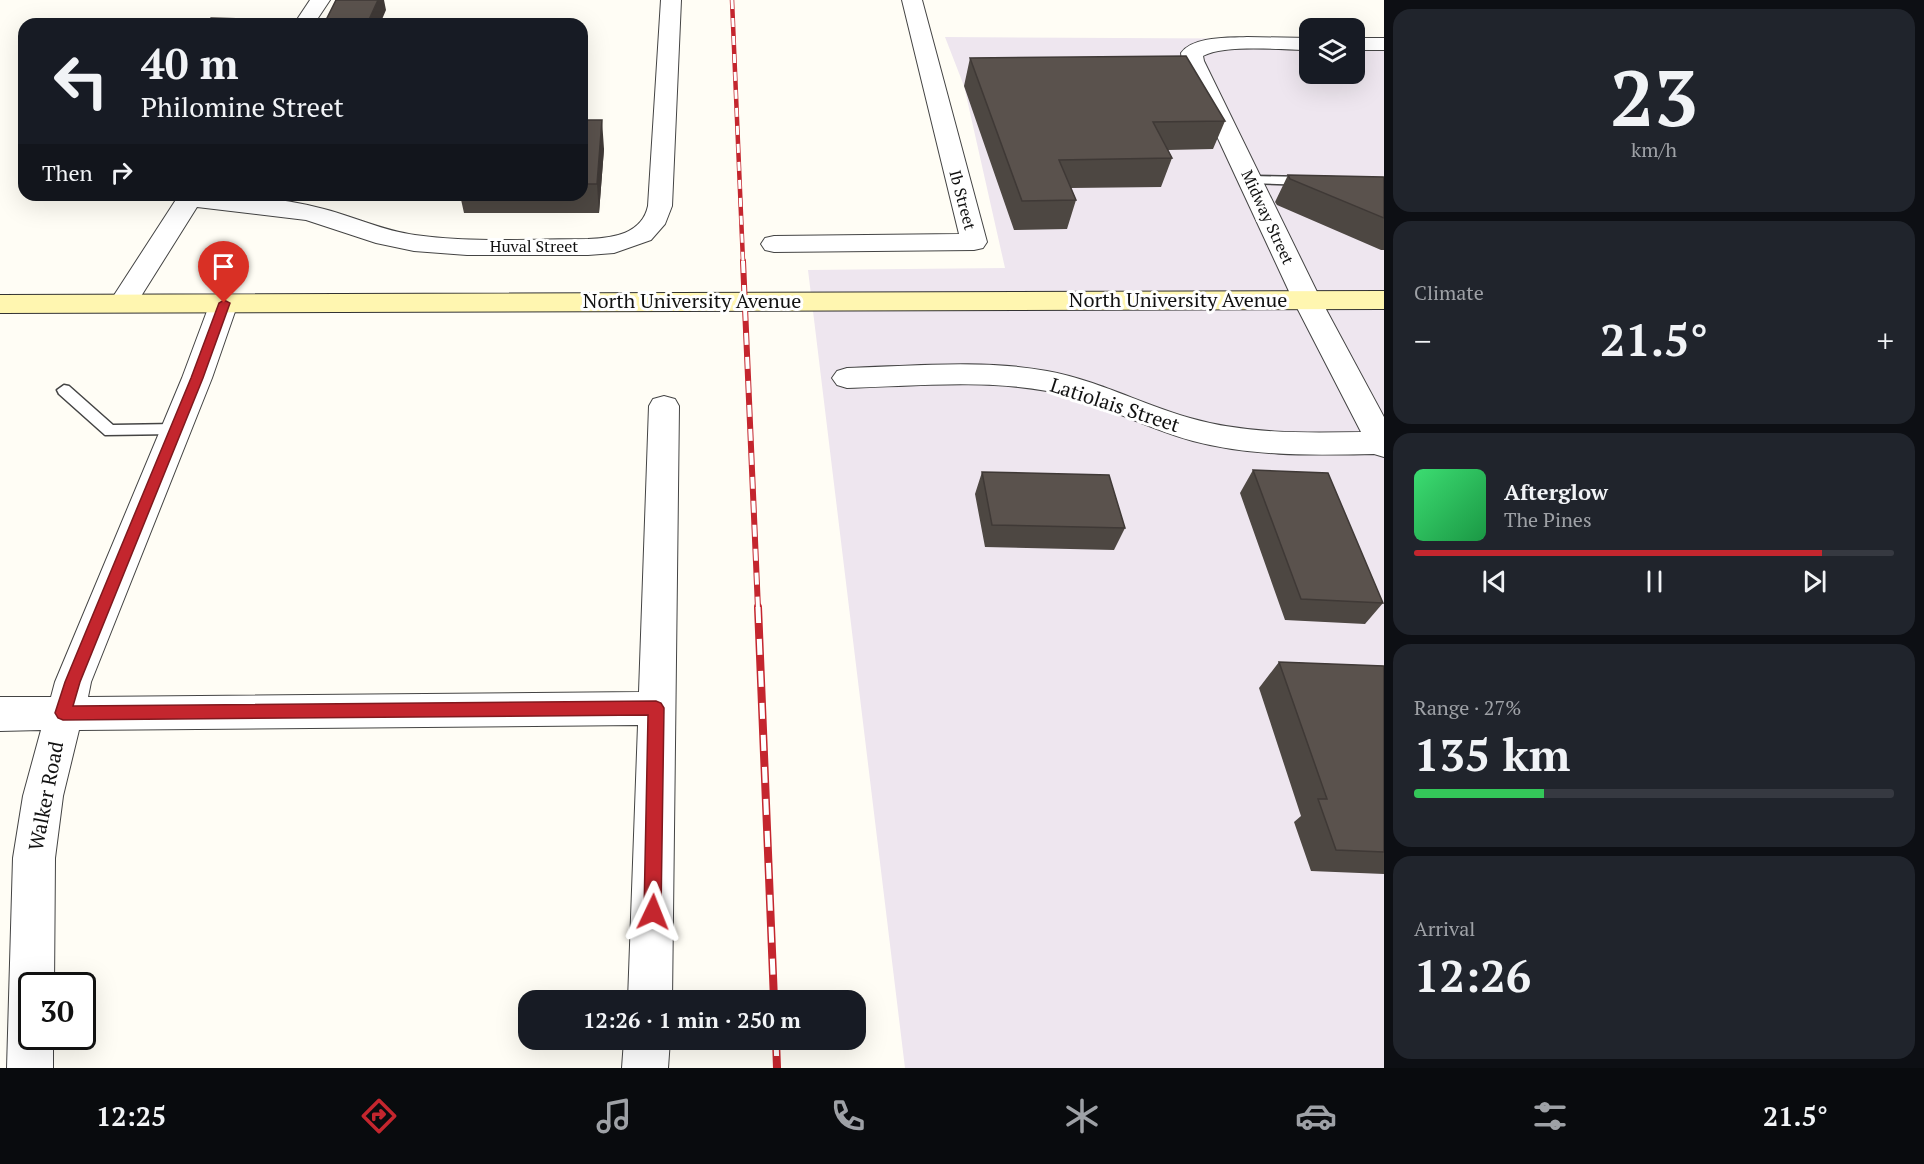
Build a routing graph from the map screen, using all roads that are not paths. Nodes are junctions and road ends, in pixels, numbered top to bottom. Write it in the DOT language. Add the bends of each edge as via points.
graph roads {
  1 [pos="320,0"];
  2 [pos="671,0"];
  3 [pos="912,0"];
  4 [pos="308,18"];
  5 [pos="1299,44"];
  6 [pos="1365,44"];
  7 [pos="1384,44"];
  8 [pos="1251,180"];
  9 [pos="1316,181"];
  10 [pos="188,201"];
  11 [pos="235,201"];
  12 [pos="774,244"];
  13 [pos="1307,300"];
  14 [pos="1384,300"];
  15 [pos="123,303"];
  16 [pos="224,303"];
  17 [pos="0,304"];
  18 [pos="847,378"];
  19 [pos="64,390"];
  20 [pos="664,406"];
  21 [pos="1374,408"];
  22 [pos="176,429"];
  23 [pos="1383,444"];
  24 [pos="656,708"];
  25 [pos="63,713"];
  26 [pos="0,714"];
  27 [pos="650,990"];
  28 [pos="646,1050"];
  29 [pos="30,1068"];
  30 [pos="645,1068"];
  1 -- 4 [label="street"];
  2 -- 11 [label="street, Huval Street" via="660,206 650,228 637,237 605,246 417,244 310,213"];
  3 -- 12 [label="street, Ib Street" via="974,242"];
  5 -- 8 [label="street, Midway Street" via="1219,44 1194,50 1193,61"];
  6 -- 7 [label="street"];
  8 -- 9 [label="lane"];
  8 -- 13 [label="street, Midway Street"];
  10 -- 15 [label="street"];
  13 -- 14 [label="main road, North University Avenue"];
  13 -- 16 [label="main road, North University Avenue"];
  13 -- 21 [label="street, Midway Street"];
  15 -- 16 [label="main road, North University Avenue"];
  15 -- 17 [label="main road, North University Avenue"];
  16 -- 22 [label="street, Walker Road"];
  18 -- 23 [label="street, Latiolais Street" via="1008,376 1087,391 1192,430 1244,440 1293,445"];
  19 -- 22 [label="lane" via="110,430"];
  20 -- 24 [label="street"];
  21 -- 23 [label="street, Midway Street"];
  22 -- 25 [label="street, Walker Road"];
  24 -- 25 [label="street"];
  24 -- 27 [label="street"];
  25 -- 26 [label="street"];
  25 -- 29 [label="street, Walker Road" via="43,796 34,858"];
  28 -- 30 [label="street"];
}
